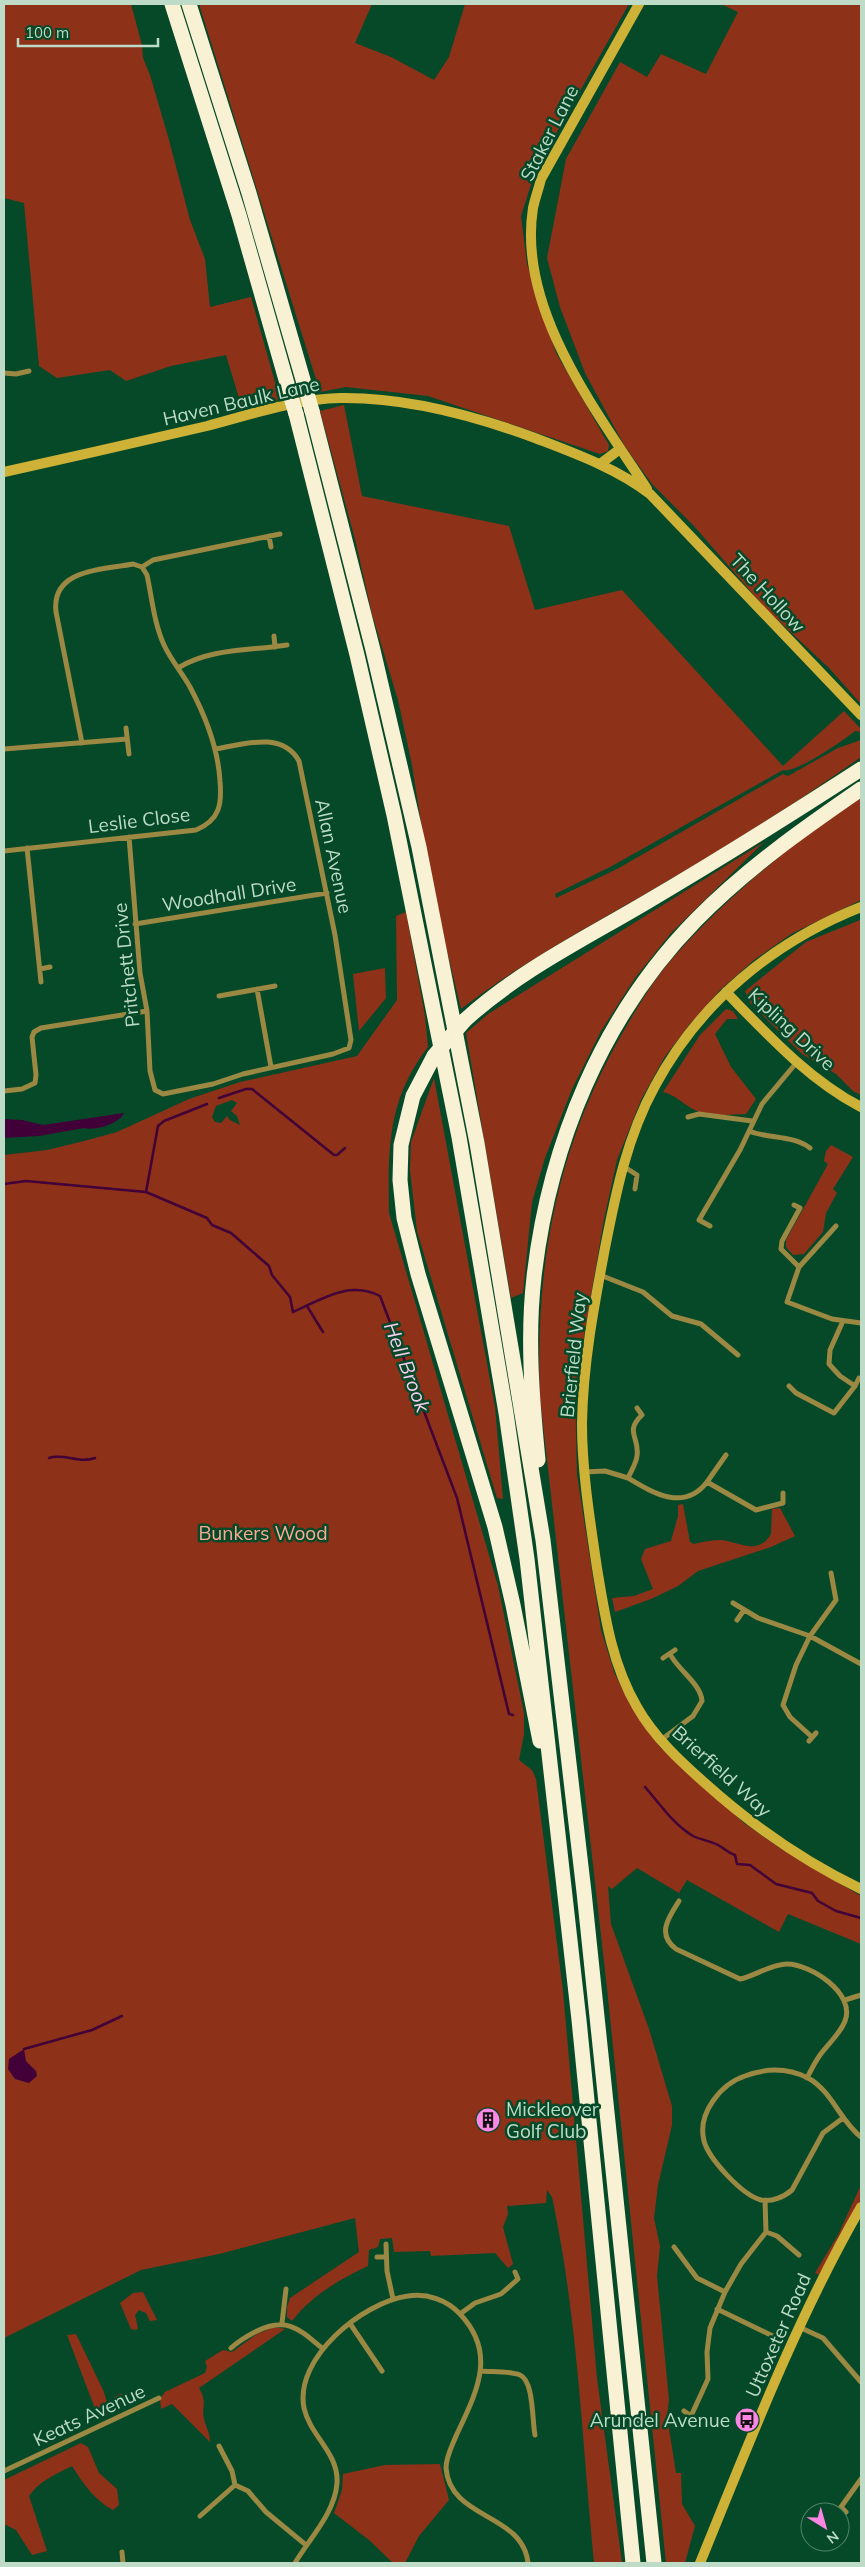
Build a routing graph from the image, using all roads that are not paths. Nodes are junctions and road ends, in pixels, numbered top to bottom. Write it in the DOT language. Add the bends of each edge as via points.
graph roads {
  1 [pos="172,4"];
  2 [pos="189,4"];
  3 [pos="639,4"];
  4 [pos="29,371"];
  5 [pos="4,373"];
  6 [pos="620,449"];
  7 [pos="600,464"];
  8 [pos="4,472"];
  9 [pos="650,494"];
  10 [pos="280,534"];
  11 [pos="269,536"];
  12 [pos="271,548"];
  13 [pos="142,567"];
  14 [pos="274,636"];
  15 [pos="287,644"];
  16 [pos="275,646"];
  17 [pos="178,668"];
  18 [pos="861,716"];
  19 [pos="126,728"];
  20 [pos="127,739"];
  21 [pos="82,743"];
  22 [pos="4,749"];
  23 [pos="216,749"];
  24 [pos="128,754"];
  25 [pos="861,769"];
  26 [pos="861,789"];
  27 [pos="129,837"];
  28 [pos="27,848"];
  29 [pos="4,851"];
  30 [pos="327,893"];
  31 [pos="861,906"];
  32 [pos="135,924"];
  33 [pos="50,967"];
  34 [pos="40,969"];
  35 [pos="41,982"];
  36 [pos="275,986"];
  37 [pos="257,989"];
  38 [pos="726,992"];
  39 [pos="219,996"];
  40 [pos="147,1011"];
  41 [pos="797,1062"];
  42 [pos="271,1067"];
  43 [pos="4,1091"];
  44 [pos="861,1107"];
  45 [pos="688,1116"];
  46 [pos="752,1121"];
  47 [pos="749,1131"];
  48 [pos="810,1148"];
  49 [pos="622,1166"];
  50 [pos="635,1189"];
  51 [pos="794,1204"];
  52 [pos="710,1226"];
  53 [pos="836,1226"];
  54 [pos="799,1267"];
  55 [pos="600,1275"];
  56 [pos="843,1321"];
  57 [pos="861,1323"];
  58 [pos="738,1355"];
  59 [pos="859,1378"];
  60 [pos="789,1386"];
  61 [pos="854,1386"];
  62 [pos="637,1408"];
  63 [pos="726,1455"];
  64 [pos="584,1472"];
  65 [pos="628,1478"];
  66 [pos="707,1482"];
  67 [pos="783,1493"];
  68 [pos="543,1540"];
  69 [pos="832,1574"];
  70 [pos="733,1603"];
  71 [pos="744,1610"];
  72 [pos="738,1620"];
  73 [pos="810,1636"];
  74 [pos="663,1658"];
  75 [pos="861,1664"];
  76 [pos="812,1737"];
  77 [pos="661,1741"];
  78 [pos="554,1796"];
  79 [pos="861,1889"];
  80 [pos="679,1901"];
  81 [pos="861,1996"];
  82 [pos="845,2000"];
  83 [pos="807,2078"];
  84 [pos="843,2118"];
  85 [pos="861,2137"];
  86 [pos="765,2200"];
  87 [pos="861,2207"];
  88 [pos="766,2232"];
  89 [pos="386,2244"];
  90 [pos="674,2248"];
  91 [pos="799,2255"];
  92 [pos="377,2257"];
  93 [pos="386,2257"];
  94 [pos="515,2272"];
  95 [pos="286,2289"];
  96 [pos="725,2292"];
  97 [pos="393,2299"];
  98 [pos="717,2309"];
  99 [pos="460,2314"];
  100 [pos="282,2323"];
  101 [pos="350,2325"];
  102 [pos="800,2327"];
  103 [pos="774,2343"];
  104 [pos="231,2348"];
  105 [pos="323,2349"];
  106 [pos="382,2370"];
  107 [pos="481,2371"];
  108 [pos="861,2382"];
  109 [pos="159,2398"];
  110 [pos="684,2411"];
  111 [pos="525,2423"];
  112 [pos="533,2423"];
  113 [pos="535,2435"];
  114 [pos="219,2446"];
  115 [pos="4,2472"];
  116 [pos="861,2479"];
  117 [pos="235,2485"];
  118 [pos="845,2502"];
  119 [pos="200,2516"];
  120 [pos="306,2545"];
  121 [pos="122,2552"];
  122 [pos="123,2563"];
  123 [pos="295,2563"];
  124 [pos="528,2563"];
  125 [pos="633,2563"];
  126 [pos="654,2563"];
  127 [pos="700,2563"];
  1 -- 78 [label="highway, bridge" via="239,215 296,414 394,815 459,1137 506,1413"];
  2 -- 68 [label="highway, bridge" via="249,193 312,411 418,847 477,1143"];
  3 -- 6 [label="street, Staker Lane" via="542,178 533,207 531,228 532,254 549,322 587,398"];
  4 -- 5 [label="street"];
  6 -- 7 [label="street"];
  6 -- 9 [label="street, Staker Lane"];
  7 -- 8 [label="street, Haven Baulk Lane" via="521,433 467,417 398,402 338,398 301,403"];
  7 -- 9 [label="street, Haven Baulk Lane"];
  9 -- 18 [label="street, The Hollow"];
  10 -- 11 [label="street"];
  11 -- 12 [label="street"];
  11 -- 13 [label="street" via="153,560"];
  13 -- 17 [label="street, Leslie Close" via="147,574 160,634"];
  13 -- 21 [label="street" via="132,564 70,577 57,591 56,612"];
  14 -- 16 [label="street"];
  15 -- 16 [label="street"];
  16 -- 17 [label="street" via="210,654"];
  17 -- 23 [label="street, Leslie Close" via="205,718"];
  19 -- 20 [label="street"];
  20 -- 21 [label="street"];
  20 -- 24 [label="street"];
  21 -- 22 [label="street"];
  23 -- 27 [label="street, Leslie Close" via="222,796 215,818 196,830"];
  23 -- 30 [label="street, Allan Avenue" via="276,741 294,751 299,761"];
  25 -- 78 [label="highway, bridge" via="491,998 464,1021 434,1056 413,1096 401,1145 404,1218 495,1527 537,1731"];
  26 -- 68 [label="highway" via="754,866 695,922 662,960 624,1013 603,1049 575,1110 551,1182 534,1278 532,1396"];
  27 -- 28 [label="street, Leslie Close"];
  27 -- 32 [label="street, Pritchett Drive"];
  28 -- 29 [label="street, Leslie Close"];
  28 -- 34 [label="street"];
  30 -- 32 [label="street, Woodhall Drive"];
  30 -- 42 [label="street, Allan Avenue" via="351,1040 349,1048 344,1052"];
  31 -- 38 [label="street, Brierfield Way" via="828,920 766,957"];
  32 -- 40 [label="street, Pritchett Drive"];
  33 -- 34 [label="street"];
  34 -- 35 [label="street"];
  36 -- 37 [label="street"];
  37 -- 39 [label="street"];
  37 -- 42 [label="street"];
  38 -- 41 [label="street, Kipling Drive"];
  38 -- 49 [label="street, Brierfield Way" via="700,1020 655,1086"];
  40 -- 42 [label="street, Pritchett Drive" via="154,1090 163,1094 175,1092"];
  40 -- 43 [label="street" via="41,1028 32,1037 34,1083 22,1089"];
  41 -- 44 [label="street, Kipling Drive"];
  41 -- 46 [label="street" via="770,1092"];
  45 -- 46 [label="street" via="699,1114"];
  46 -- 47 [label="street"];
  47 -- 48 [label="street" via="803,1143"];
  47 -- 52 [label="street" via="699,1220"];
  49 -- 50 [label="street" via="638,1175"];
  49 -- 55 [label="street, Brierfield Way"];
  51 -- 54 [label="street" via="800,1208 781,1249"];
  53 -- 54 [label="street"];
  54 -- 56 [label="street" via="787,1302"];
  55 -- 58 [label="street" via="643,1292 672,1316 700,1324"];
  55 -- 64 [label="street, Brierfield Way" via="585,1375"];
  56 -- 57 [label="street"];
  56 -- 61 [label="street" via="830,1350 829,1364"];
  59 -- 61 [label="street"];
  60 -- 61 [label="street" via="834,1413"];
  62 -- 65 [label="street" via="642,1415 634,1423 633,1430 637,1456"];
  63 -- 66 [label="street"];
  64 -- 65 [label="street" via="605,1471"];
  64 -- 77 [label="street, Brierfield Way" via="610,1642 629,1693"];
  65 -- 66 [label="street" via="660,1496 673,1499 696,1493"];
  66 -- 67 [label="street" via="756,1510 783,1503"];
  68 -- 126 [label="highway" via="584,1892"];
  69 -- 73 [label="street" via="836,1600"];
  70 -- 71 [label="street"];
  71 -- 72 [label="street"];
  71 -- 73 [label="street"];
  73 -- 75 [label="street"];
  73 -- 76 [label="street" via="783,1704 790,1717"];
  74 -- 77 [label="street" via="672,1652 677,1667 699,1690 702,1701 693,1716"];
  77 -- 79 [label="street, Brierfield Way" via="717,1794 771,1838"];
  78 -- 125 [label="highway" via="580,2020"];
  80 -- 82 [label="street" via="665,1925 666,1936 676,1949 740,1979 781,1965 799,1966 833,1985"];
  81 -- 82 [label="street"];
  82 -- 83 [label="street" via="845,2021"];
  83 -- 84 [label="street" via="823,2090"];
  83 -- 86 [label="street" via="783,2071 747,2075 722,2090 706,2115 704,2141 713,2159 751,2195"];
  84 -- 85 [label="street"];
  84 -- 86 [label="street" via="823,2133 792,2190 784,2196"];
  86 -- 88 [label="street"];
  87 -- 102 [label="street, Uttoxeter Road" via="821,2280"];
  88 -- 91 [label="street" via="777,2236"];
  88 -- 96 [label="street" via="741,2264"];
  89 -- 93 [label="street"];
  90 -- 96 [label="street" via="697,2278"];
  92 -- 93 [label="street"];
  93 -- 97 [label="street"];
  94 -- 99 [label="street" via="518,2279 505,2291 475,2303"];
  95 -- 100 [label="street"];
  96 -- 98 [label="street"];
  97 -- 99 [label="street" via="424,2295 451,2306"];
  97 -- 101 [label="street"];
  98 -- 103 [label="street" via="777,2338"];
  98 -- 110 [label="street" via="707,2338 707,2384 691,2416"];
  99 -- 107 [label="street" via="478,2345"];
  100 -- 104 [label="street" via="243,2337"];
  100 -- 105 [label="street" via="301,2331"];
  101 -- 105 [label="street"];
  101 -- 106 [label="street"];
  102 -- 108 [label="street" via="823,2338"];
  102 -- 127 [label="street, Uttoxeter Road"];
  105 -- 120 [label="street" via="308,2371 303,2397 310,2422 334,2465 337,2485 329,2509"];
  107 -- 112 [label="street" via="525,2378 530,2388"];
  107 -- 124 [label="street" via="448,2455 448,2476 454,2492 465,2504 516,2536 525,2549"];
  109 -- 115 [label="street, Keats Avenue"];
  111 -- 112 [label="street"];
  112 -- 113 [label="street"];
  114 -- 117 [label="street" via="232,2471"];
  116 -- 118 [label="street"];
  117 -- 119 [label="street"];
  117 -- 120 [label="street" via="248,2491 266,2512"];
  120 -- 123 [label="street"];
  121 -- 122 [label="street"];
}
